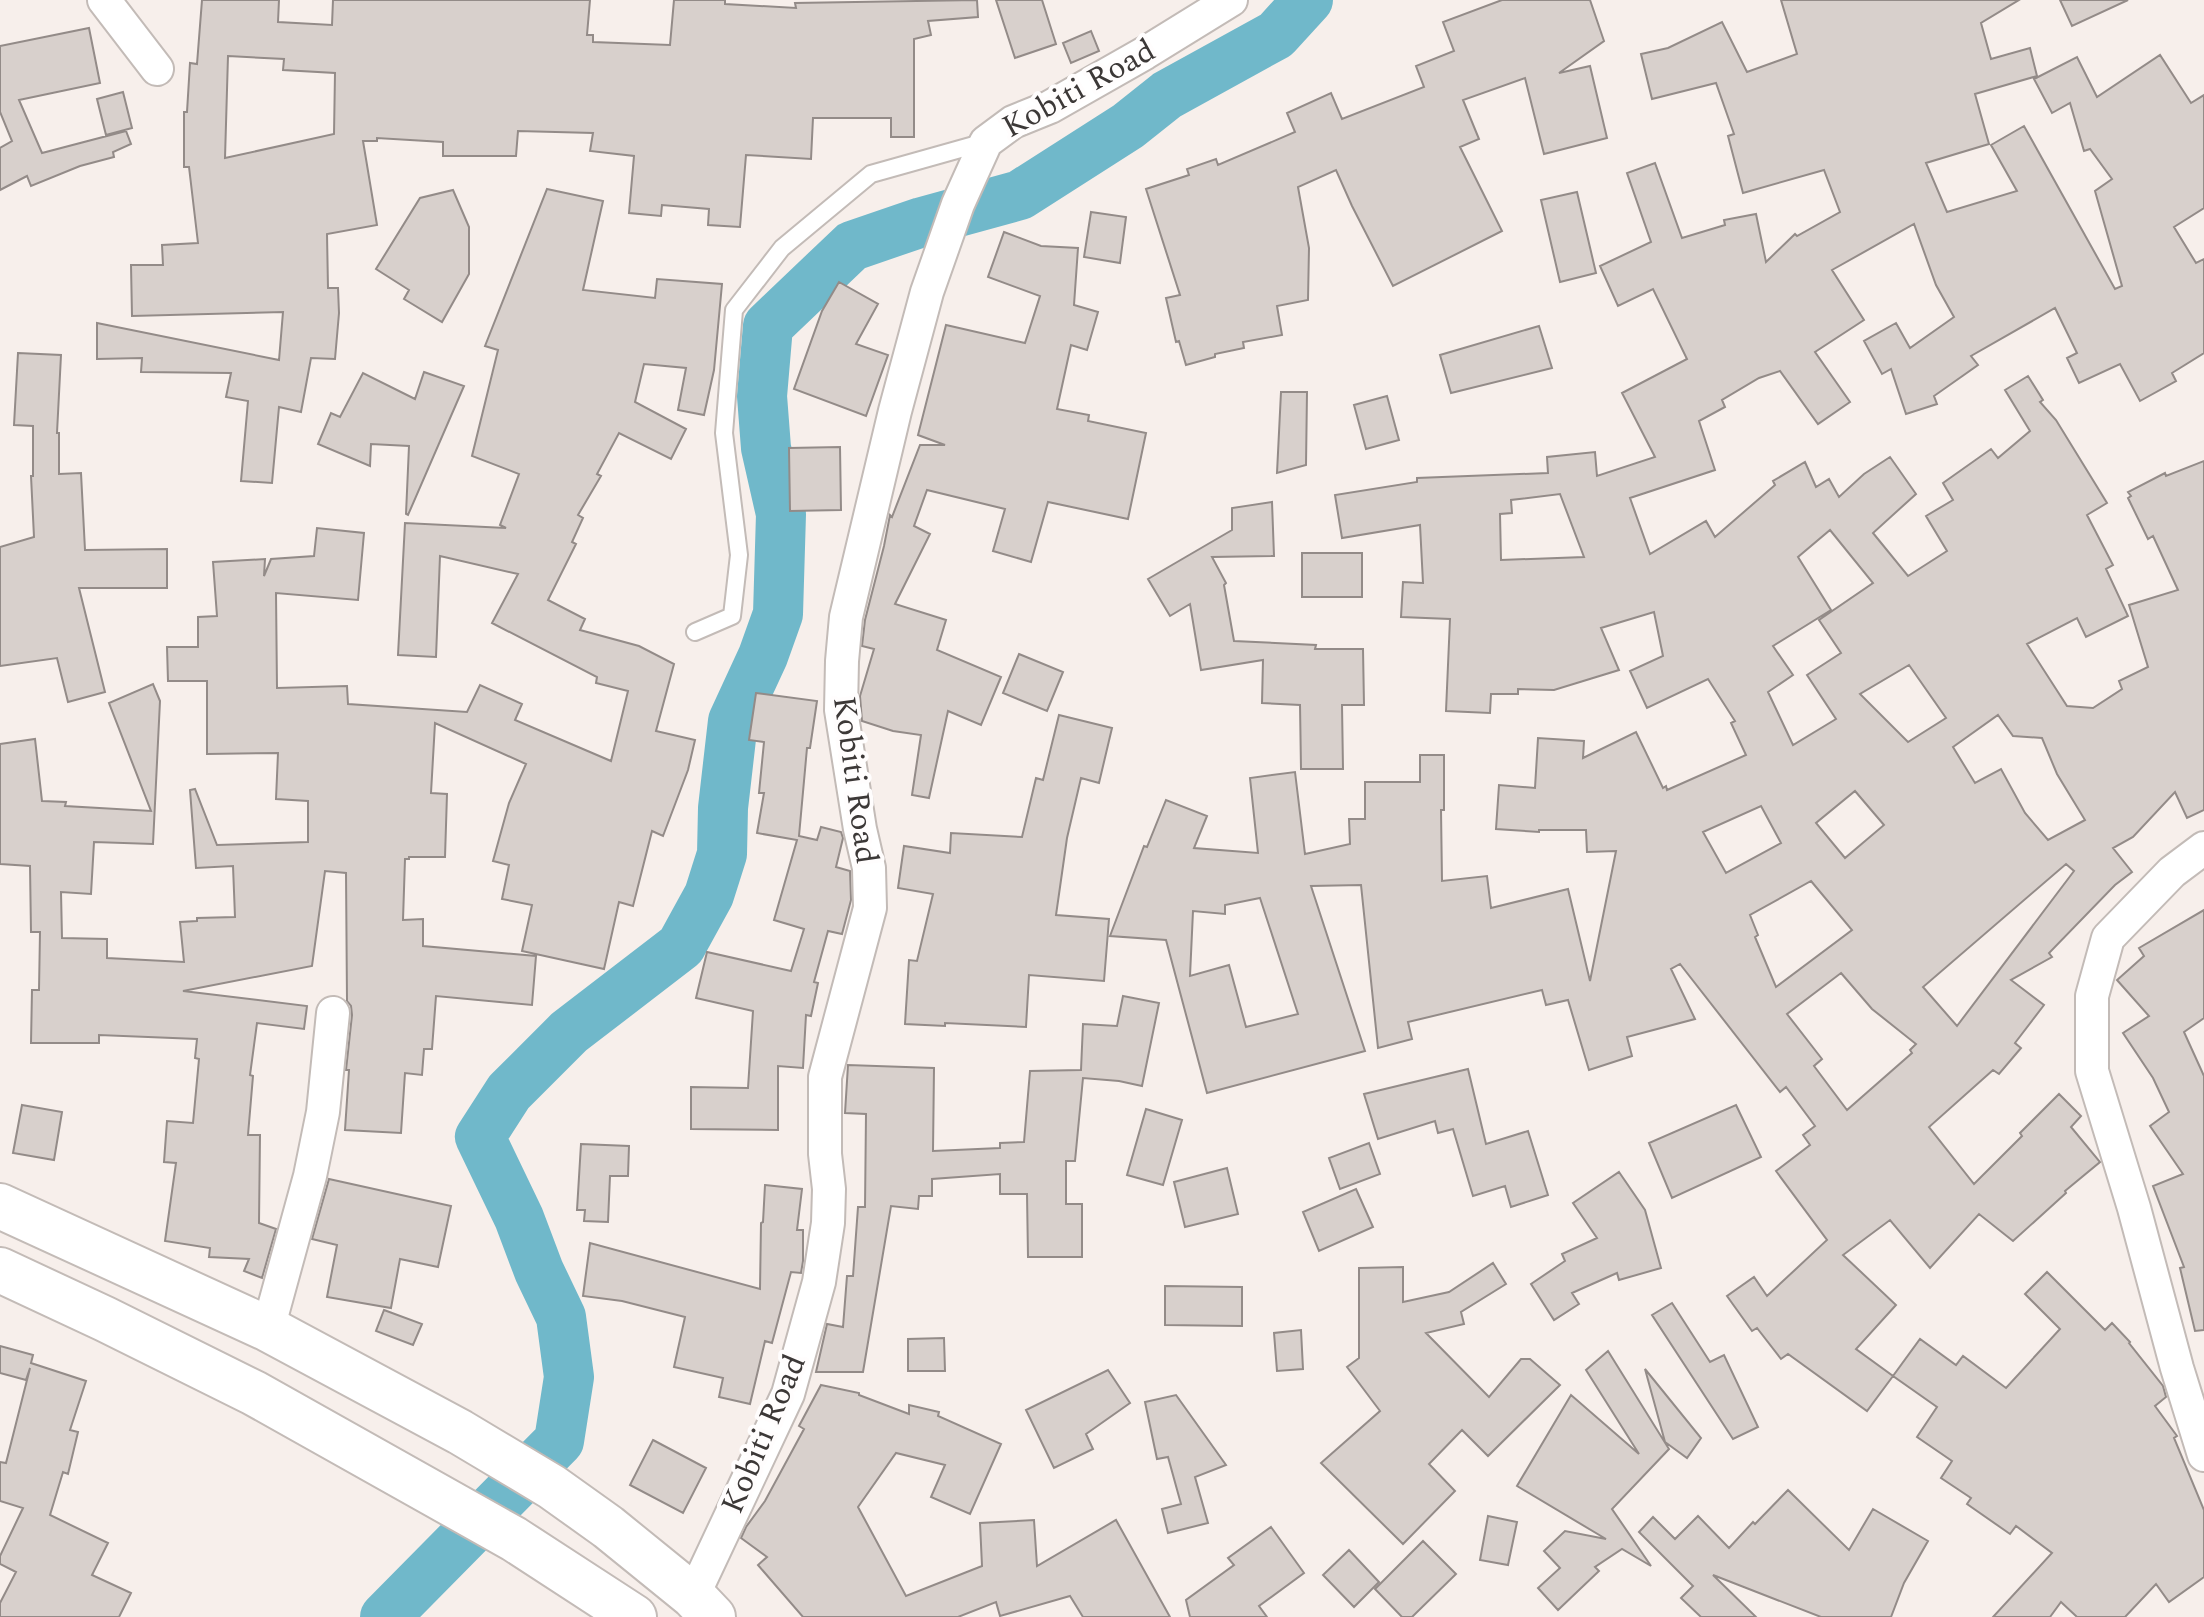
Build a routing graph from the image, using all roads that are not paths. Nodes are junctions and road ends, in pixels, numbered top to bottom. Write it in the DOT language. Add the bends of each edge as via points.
graph roads {
  1 [pos="104,0"];
  2 [pos="1231,0"];
  3 [pos="157,69"];
  4 [pos="986,142"];
  5 [pos="695,632"];
  6 [pos="2204,848"];
  7 [pos="333,1013"];
  8 [pos="0,1206"];
  9 [pos="0,1270"];
  10 [pos="268,1329"];
  11 [pos="2204,1455"];
  12 [pos="703,1606"];
  13 [pos="634,1617"];
  1 -- 3 [label="street"];
  2 -- 4 [label="street, Kobiti Road"];
  4 -- 5 [label="lane" via="871,174 782,248 734,310 724,433 739,555 732,616"];
  4 -- 12 [label="street, Kobiti Road" via="927,292 846,617 841,710 869,868 870,908 825,1077 829,1189 819,1282 788,1394"];
  6 -- 11 [label="street" via="2172,872 2108,938 2092,996 2092,1071"];
  7 -- 10 [label="street" via="310,1176"];
  8 -- 10 [label="main road"];
  9 -- 13 [label="main road" via="254,1393 514,1539"];
  10 -- 12 [label="main road" via="552,1487"];
}
